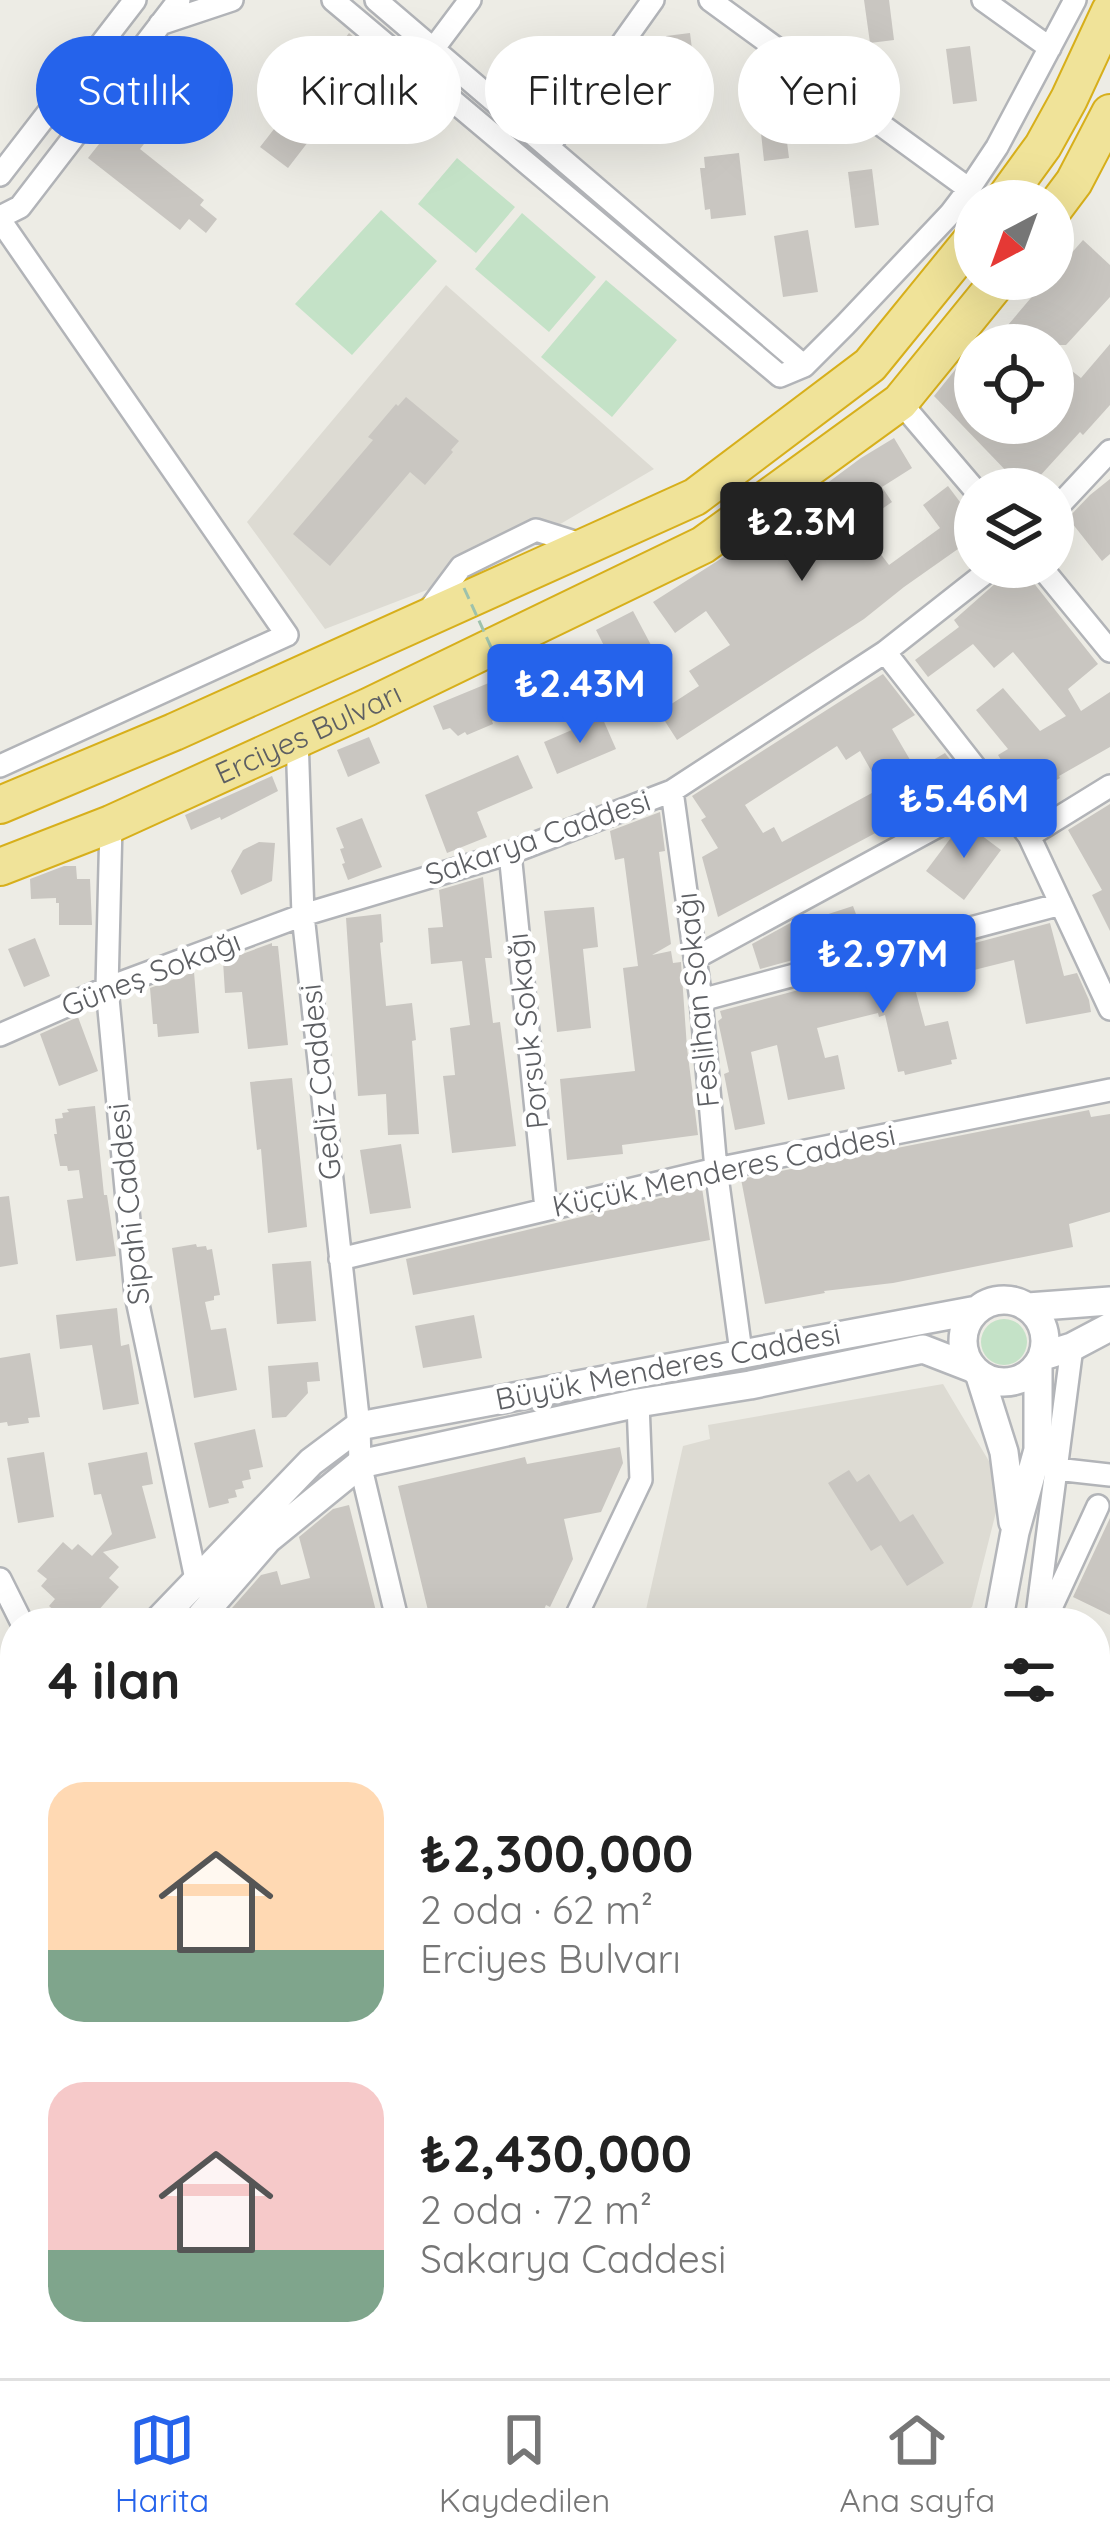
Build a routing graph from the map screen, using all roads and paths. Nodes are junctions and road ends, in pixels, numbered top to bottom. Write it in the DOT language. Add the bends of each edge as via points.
graph roads {
  1 [pos="179,0"];
  2 [pos="232,0"];
  3 [pos="333,0"];
  4 [pos="376,0"];
  5 [pos="470,0"];
  6 [pos="653,0"];
  7 [pos="710,0"];
  8 [pos="982,0"];
  9 [pos="1075,0"];
  10 [pos="134,1"];
  11 [pos="1110,11"];
  12 [pos="160,24"];
  13 [pos="419,36"];
  14 [pos="444,36"];
  15 [pos="1051,49"];
  16 [pos="461,72"];
  17 [pos="1110,113"];
  18 [pos="549,146"];
  19 [pos="0,175"];
  20 [pos="965,180"];
  21 [pos="989,180"];
  22 [pos="1003,180"];
  23 [pos="1074,182"];
  24 [pos="0,218"];
  25 [pos="954,223"];
  26 [pos="954,262"];
  27 [pos="983,300"];
  28 [pos="804,366"];
  29 [pos="900,402"];
  30 [pos="1110,451"];
  31 [pos="956,468"];
  32 [pos="1074,490"];
  33 [pos="464,588"];
  34 [pos="966,588"];
  35 [pos="1058,588"];
  36 [pos="1110,651"];
  37 [pos="885,652"];
  38 [pos="502,671"];
  39 [pos="297,737"];
  40 [pos="0,766"];
  41 [pos="1110,786"];
  42 [pos="672,791"];
  43 [pos="995,795"];
  44 [pos="0,805"];
  45 [pos="111,824"];
  46 [pos="1029,836"];
  47 [pos="510,853"];
  48 [pos="0,867"];
  49 [pos="1061,904"];
  50 [pos="303,915"];
  51 [pos="695,958"];
  52 [pos="107,988"];
  53 [pos="701,1000"];
  54 [pos="1110,1009"];
  55 [pos="0,1035"];
  56 [pos="1110,1090"];
  57 [pos="716,1169"];
  58 [pos="546,1209"];
  59 [pos="340,1259"];
  60 [pos="1110,1301"];
  61 [pos="1028,1307"];
  62 [pos="977,1310"];
  63 [pos="1110,1328"];
  64 [pos="1072,1347"];
  65 [pos="742,1352"];
  66 [pos="1041,1361"];
  67 [pos="976,1372"];
  68 [pos="638,1403"];
  69 [pos="359,1426"];
  70 [pos="360,1464"];
  71 [pos="1057,1468"];
  72 [pos="1110,1475"];
  73 [pos="1098,1506"];
  74 [pos="1015,1532"];
  75 [pos="0,1579"];
  76 [pos="196,1580"];
  77 [pos="14,1608"];
  78 [pos="170,1608"];
  79 [pos="208,1608"];
  80 [pos="394,1608"];
  81 [pos="580,1608"];
  82 [pos="1001,1608"];
  83 [pos="1042,1608"];
  84 [pos="1047,1608"];
  1 -- 12 [label="street"];
  2 -- 12 [label="street"];
  3 -- 28 [label="street" via="780,376"];
  4 -- 13 [label="street"];
  5 -- 14 [label="street"];
  6 -- 18 [label="street"];
  7 -- 20 [label="street"];
  8 -- 15 [label="street"];
  9 -- 15 [label="street"];
  10 -- 19 [label="street"];
  11 -- 22 [label="highway" via="1043,146"];
  12 -- 24 [label="street" via="20,207"];
  15 -- 21 [label="street" via="997,147"];
  16 -- 18 [label="street"];
  17 -- 23 [label="highway"];
  18 -- 28 [label="street"];
  24 -- 40 [label="street" via="287,635"];
  25 -- 28 [label="street"];
  26 -- 44 [label="highway, Erciyes Bulvarı" via="870,365 694,497"];
  27 -- 29 [label="highway, Erciyes Bulvarı"];
  29 -- 31 [label="street"];
  29 -- 39 [label="highway, Erciyes Bulvarı" via="703,545"];
  30 -- 32 [label="street"];
  33 -- 38 [label="path, bridge"];
  34 -- 37 [label="street, Sakarya Caddesi"];
  35 -- 36 [label="street"];
  37 -- 42 [label="street, Sakarya Caddesi"];
  37 -- 43 [label="street"];
  39 -- 45 [label="highway, Erciyes Bulvarı"];
  39 -- 50 [label="street, Gediz Caddesi"];
  41 -- 46 [label="street"];
  42 -- 47 [label="street, Sakarya Caddesi"];
  42 -- 51 [label="street, Feslihan Sokağı"];
  43 -- 46 [label="street"];
  43 -- 51 [label="street"];
  45 -- 48 [label="highway, Erciyes Bulvarı"];
  45 -- 52 [label="street, Sipahi Caddesi"];
  46 -- 49 [label="street"];
  47 -- 50 [label="street, Sakarya Caddesi"];
  47 -- 58 [label="street, Porsuk Sokağı"];
  49 -- 53 [label="street"];
  49 -- 54 [label="street"];
  50 -- 52 [label="street, Güneş Sokağı"];
  50 -- 59 [label="street, Gediz Caddesi"];
  51 -- 53 [label="street, Feslihan Sokağı"];
  52 -- 55 [label="street, Güneş Sokağı"];
  52 -- 76 [label="street, Sipahi Caddesi" via="136,1294"];
  53 -- 57 [label="street, Feslihan Sokağı"];
  56 -- 57 [label="street, Küçük Menderes Caddesi"];
  57 -- 58 [label="street, Küçük Menderes Caddesi"];
  57 -- 65 [label="street, Feslihan Sokağı"];
  58 -- 59 [label="street, Küçük Menderes Caddesi"];
  59 -- 69 [label="street, Gediz Caddesi"];
  60 -- 61 [label="street"];
  61 -- 62 [label="street" via="1008,1300"];
  61 -- 66 [label="street" via="1045,1334"];
  62 -- 65 [label="street, Büyük Menderes Caddesi"];
  62 -- 67 [label="street" via="963,1338"];
  63 -- 64 [label="street"];
  64 -- 66 [label="street"];
  64 -- 71 [label="street"];
  65 -- 69 [label="street, Büyük Menderes Caddesi"];
  66 -- 67 [label="street" via="1012,1382"];
  66 -- 74 [label="street" via="1038,1450"];
  67 -- 68 [label="street, Büyük Menderes Caddesi" via="923,1349"];
  67 -- 74 [label="street" via="1004,1452"];
  68 -- 70 [label="street, Büyük Menderes Caddesi"];
  68 -- 81 [label="street" via="641,1480"];
  69 -- 70 [label="street, Gediz Caddesi"];
  69 -- 76 [label="street" via="311,1462"];
  70 -- 79 [label="street" via="268,1539"];
  70 -- 80 [label="street, Gediz Caddesi"];
  71 -- 72 [label="street"];
  71 -- 83 [label="street"];
  73 -- 84 [label="street"];
  74 -- 82 [label="street"];
  75 -- 77 [label="street"];
  76 -- 78 [label="street"];
}
